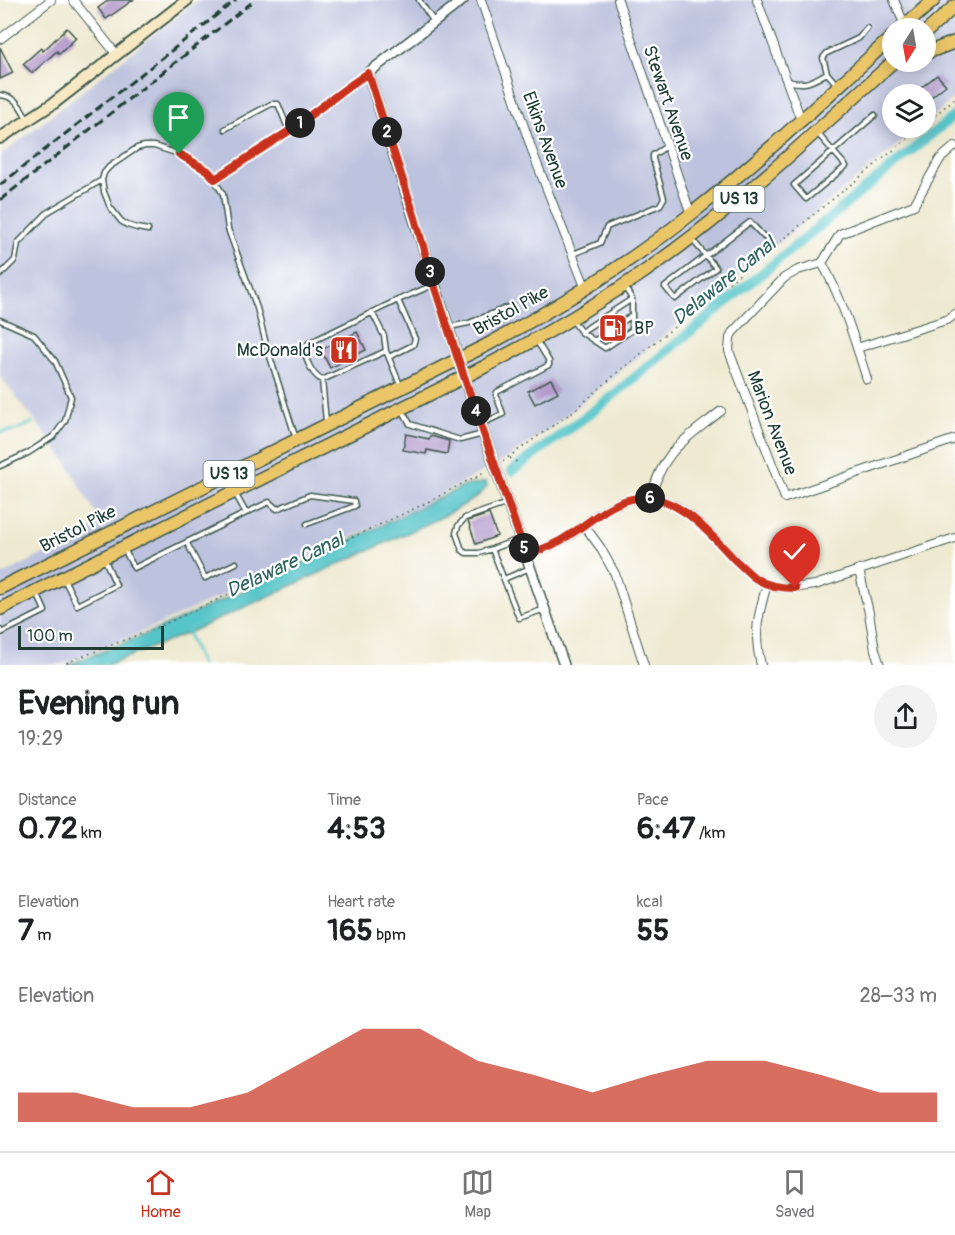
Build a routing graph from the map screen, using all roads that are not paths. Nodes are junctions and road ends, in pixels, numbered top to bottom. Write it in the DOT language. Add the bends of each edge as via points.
graph roads {
  1 [pos="51,0"];
  2 [pos="73,0"];
  3 [pos="187,0"];
  4 [pos="419,0"];
  5 [pos="464,0"];
  6 [pos="481,0"];
  7 [pos="618,0"];
  8 [pos="757,0"];
  9 [pos="894,0"];
  10 [pos="934,0"];
  11 [pos="955,6"];
  12 [pos="900,18"];
  13 [pos="913,18"];
  14 [pos="434,22"];
  15 [pos="936,23"];
  16 [pos="867,28"];
  17 [pos="0,39"];
  18 [pos="955,42"];
  19 [pos="882,46"];
  20 [pos="936,49"];
  21 [pos="117,55"];
  22 [pos="882,71"];
  23 [pos="368,73"];
  24 [pos="827,73"];
  25 [pos="786,80"];
  26 [pos="838,86"];
  27 [pos="0,95"];
  28 [pos="875,115"];
  29 [pos="28,120"];
  30 [pos="801,120"];
  31 [pos="225,129"];
  32 [pos="289,131"];
  33 [pos="816,131"];
  34 [pos="0,138"];
  35 [pos="668,146"];
  36 [pos="955,146"];
  37 [pos="834,152"];
  38 [pos="215,179"];
  39 [pos="102,180"];
  40 [pos="691,215"];
  41 [pos="148,230"];
  42 [pos="764,237"];
  43 [pos="691,238"];
  44 [pos="572,254"];
  45 [pos="706,256"];
  46 [pos="822,263"];
  47 [pos="0,274"];
  48 [pos="434,285"];
  49 [pos="624,286"];
  50 [pos="586,289"];
  51 [pos="632,299"];
  52 [pos="398,300"];
  53 [pos="511,306"];
  54 [pos="372,312"];
  55 [pos="955,314"];
  56 [pos="631,316"];
  57 [pos="572,319"];
  58 [pos="0,320"];
  59 [pos="622,322"];
  60 [pos="448,327"];
  61 [pos="581,332"];
  62 [pos="606,333"];
  63 [pos="535,340"];
  64 [pos="594,341"];
  65 [pos="857,348"];
  66 [pos="386,351"];
  67 [pos="389,357"];
  68 [pos="458,359"];
  69 [pos="464,377"];
  70 [pos="867,379"];
  71 [pos="322,380"];
  72 [pos="402,387"];
  73 [pos="401,408"];
  74 [pos="722,411"];
  75 [pos="480,424"];
  76 [pos="326,425"];
  77 [pos="484,434"];
  78 [pos="955,439"];
  79 [pos="296,440"];
  80 [pos="0,466"];
  81 [pos="235,492"];
  82 [pos="651,498"];
  83 [pos="508,503"];
  84 [pos="246,513"];
  85 [pos="307,524"];
  86 [pos="584,525"];
  87 [pos="520,538"];
  88 [pos="955,538"];
  89 [pos="187,543"];
  90 [pos="123,547"];
  91 [pos="492,549"];
  92 [pos="526,555"];
  93 [pos="104,557"];
  94 [pos="236,563"];
  95 [pos="531,567"];
  96 [pos="859,570"];
  97 [pos="63,577"];
  98 [pos="504,579"];
  99 [pos="767,584"];
  100 [pos="0,588"];
  101 [pos="36,591"];
  102 [pos="0,609"];
  103 [pos="546,609"];
  104 [pos="0,630"];
  105 [pos="564,665"];
  106 [pos="644,665"];
  107 [pos="761,665"];
  108 [pos="880,665"];
  1 -- 17 [label="street"];
  2 -- 21 [label="street"];
  3 -- 21 [label="main road"];
  4 -- 14 [label="lane"];
  5 -- 14 [label="street"];
  6 -- 44 [label="street, Elkins Avenue"];
  7 -- 35 [label="street, Stewart Avenue"];
  8 -- 25 [label="street"];
  9 -- 12 [label="street"];
  10 -- 13 [label="highway"];
  11 -- 15 [label="highway"];
  14 -- 23 [label="street"];
  16 -- 24 [label="lane" via="859,38 827,53 823,58"];
  18 -- 20 [label="highway"];
  19 -- 26 [label="highway, Bristol Pike / US 13"];
  21 -- 29 [label="main road"];
  22 -- 33 [label="highway, Bristol Pike / US 13"];
  23 -- 32 [label="lane"];
  23 -- 48 [label="street"];
  24 -- 25 [label="lane" via="808,83"];
  24 -- 26 [label="lane"];
  25 -- 30 [label="street"];
  26 -- 30 [label="highway, Bristol Pike / US 13"];
  27 -- 29 [label="lane" via="19,104"];
  28 -- 37 [label="lane"];
  29 -- 34 [label="main road"];
  30 -- 40 [label="highway, Bristol Pike / US 13"];
  31 -- 32 [label="lane" via="278,104"];
  32 -- 38 [label="lane"];
  33 -- 37 [label="lane"];
  33 -- 43 [label="highway, Bristol Pike / US 13"];
  35 -- 40 [label="street, Stewart Avenue"];
  35 -- 44 [label="lane" via="653,154 664,198 660,205 607,227 600,243"];
  36 -- 46 [label="street" via="940,159 914,205 840,234"];
  37 -- 37 [label="lane" via="846,166 806,199 794,185"];
  38 -- 39 [label="lane" via="179,154 145,146 109,167"];
  38 -- 79 [label="lane" via="223,194 228,229 257,308"];
  39 -- 41 [label="lane" via="110,207 121,221"];
  39 -- 47 [label="lane" via="48,212 18,243 15,260"];
  40 -- 50 [label="highway, Bristol Pike / US 13"];
  42 -- 45 [label="lane" via="750,222"];
  43 -- 45 [label="lane"];
  43 -- 49 [label="highway, Bristol Pike / US 13"];
  44 -- 50 [label="street, Elkins Avenue"];
  45 -- 45 [label="lane" via="716,268 675,299 665,287"];
  46 -- 65 [label="street"];
  46 -- 78 [label="street, Marion Avenue" via="784,278 729,338 729,351 785,498"];
  48 -- 52 [label="lane"];
  48 -- 60 [label="street"];
  49 -- 51 [label="lane"];
  49 -- 57 [label="highway, Bristol Pike / US 13"];
  50 -- 68 [label="highway, Bristol Pike / US 13"];
  51 -- 56 [label="lane"];
  51 -- 61 [label="lane"];
  52 -- 54 [label="lane"];
  52 -- 67 [label="lane" via="415,339 413,345"];
  53 -- 60 [label="lane"];
  54 -- 66 [label="lane" via="384,336"];
  54 -- 71 [label="lane" via="305,347 315,377"];
  55 -- 65 [label="street"];
  56 -- 59 [label="lane"];
  56 -- 64 [label="lane" via="632,330 605,348"];
  57 -- 61 [label="lane"];
  57 -- 63 [label="highway, Bristol Pike / US 13"];
  58 -- 80 [label="lane" via="34,335 55,361 71,397 65,421 54,436"];
  60 -- 68 [label="street"];
  61 -- 64 [label="lane"];
  62 -- 64 [label="lane"];
  63 -- 69 [label="highway, Bristol Pike / US 13"];
  63 -- 75 [label="lane" via="549,365 497,392 503,414"];
  65 -- 70 [label="street"];
  66 -- 67 [label="lane"];
  66 -- 71 [label="lane"];
  67 -- 72 [label="lane"];
  68 -- 69 [label="street"];
  68 -- 72 [label="highway, Bristol Pike / US 13"];
  69 -- 73 [label="highway, Bristol Pike / US 13"];
  69 -- 75 [label="street"];
  71 -- 76 [label="lane"];
  72 -- 76 [label="highway, Bristol Pike / US 13"];
  73 -- 77 [label="lane" via="410,423 460,440"];
  73 -- 81 [label="highway, Bristol Pike / US 13"];
  74 -- 82 [label="street" via="670,454"];
  75 -- 77 [label="street"];
  76 -- 79 [label="highway, Bristol Pike / US 13"];
  77 -- 83 [label="street"];
  79 -- 100 [label="highway, Bristol Pike / US 13"];
  81 -- 84 [label="lane"];
  81 -- 90 [label="highway, Bristol Pike / US 13"];
  82 -- 86 [label="street" via="617,503"];
  82 -- 99 [label="street" via="681,509 747,572"];
  83 -- 87 [label="street"];
  83 -- 91 [label="lane" via="465,518 458,526 456,533 466,554"];
  84 -- 85 [label="lane" via="269,502 277,509 310,495 354,501 355,506"];
  84 -- 89 [label="lane"];
  86 -- 92 [label="street" via="554,545"];
  86 -- 106 [label="street" via="615,574"];
  87 -- 91 [label="lane"];
  87 -- 92 [label="street"];
  88 -- 96 [label="street"];
  89 -- 90 [label="lane" via="134,568"];
  89 -- 94 [label="lane" via="205,578"];
  90 -- 93 [label="highway, Bristol Pike / US 13"];
  91 -- 98 [label="lane"];
  92 -- 95 [label="street"];
  93 -- 97 [label="highway, Bristol Pike / US 13"];
  93 -- 97 [label="lane" via="116,585 77,605"];
  95 -- 98 [label="lane"];
  95 -- 103 [label="street"];
  96 -- 99 [label="street" via="795,588"];
  96 -- 108 [label="street"];
  97 -- 101 [label="highway, Bristol Pike / US 13"];
  98 -- 103 [label="lane" via="519,618"];
  99 -- 107 [label="street" via="756,631"];
  101 -- 102 [label="highway, Bristol Pike / US 13"];
  101 -- 104 [label="lane" via="45,611 1,633"];
  103 -- 105 [label="street"];
}
